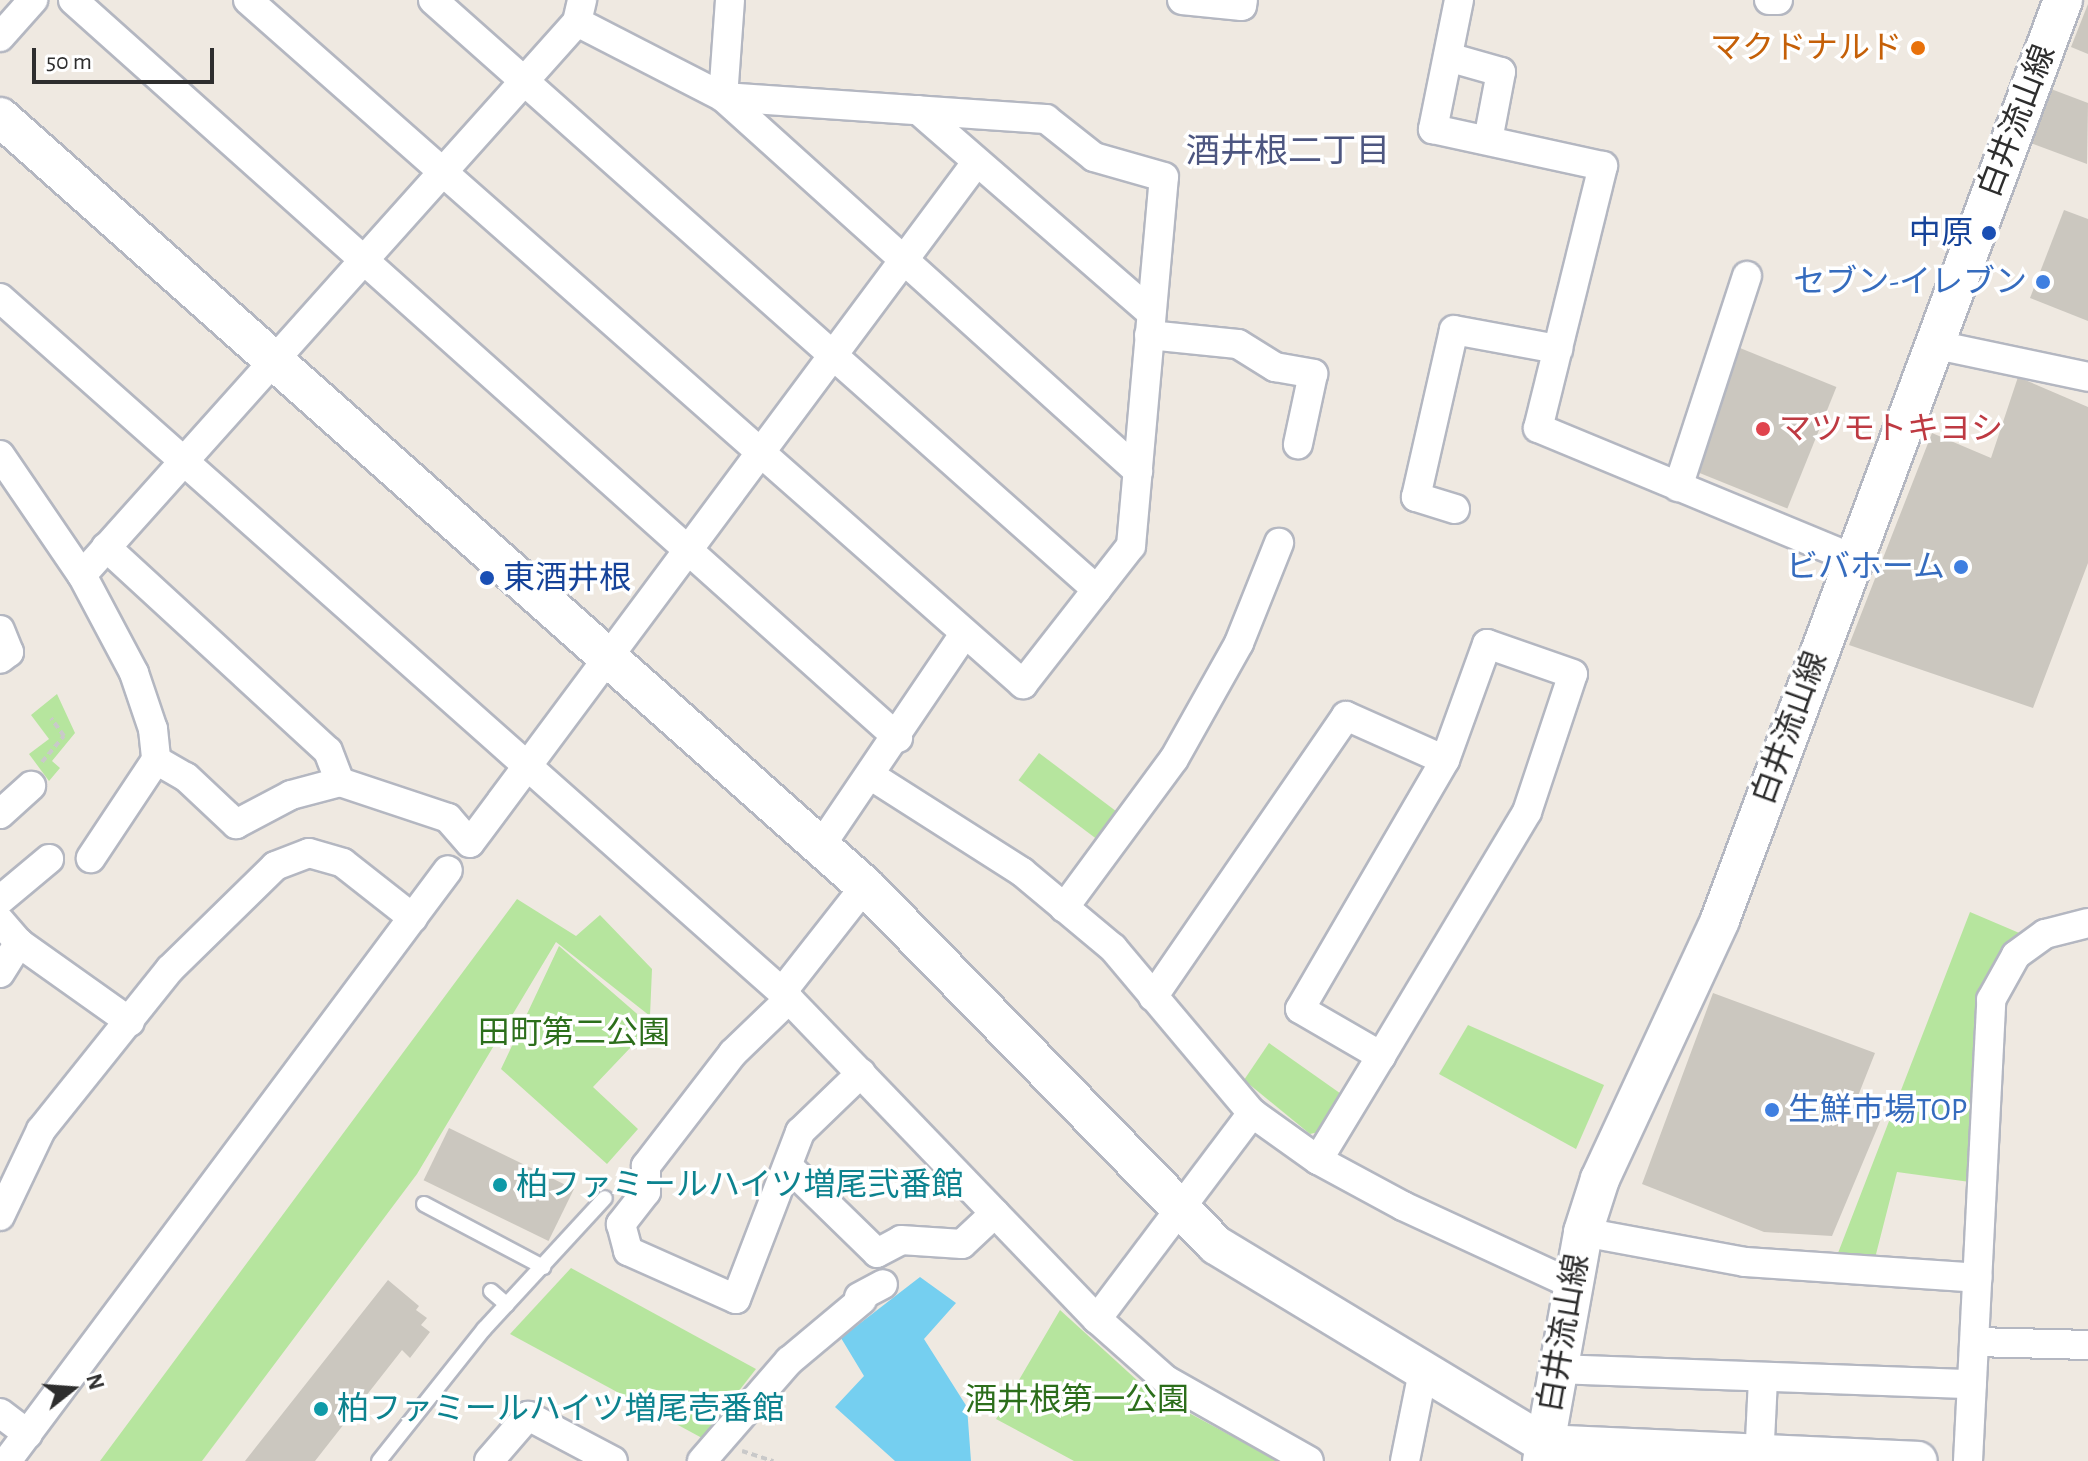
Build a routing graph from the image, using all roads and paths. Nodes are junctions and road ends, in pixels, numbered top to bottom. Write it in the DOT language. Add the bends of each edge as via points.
graph roads {
  1 [pos="33,0"];
  2 [pos="73,0"];
  3 [pos="248,0"];
  4 [pos="433,0"];
  5 [pos="730,0"];
  6 [pos="1182,0"];
  7 [pos="1243,0"];
  8 [pos="1459,0"];
  9 [pos="1769,0"];
  10 [pos="1778,0"];
  11 [pos="2063,0"];
  12 [pos="580,11"];
  13 [pos="0,37"];
  14 [pos="1448,57"];
  15 [pos="523,81"];
  16 [pos="723,97"];
  17 [pos="918,110"];
  18 [pos="0,117"];
  19 [pos="1488,140"];
  20 [pos="976,163"];
  21 [pos="440,174"];
  22 [pos="903,262"];
  23 [pos="364,264"];
  24 [pos="1747,276"];
  25 [pos="0,298"];
  26 [pos="1150,324"];
  27 [pos="1932,344"];
  28 [pos="1558,349"];
  29 [pos="833,356"];
  30 [pos="275,359"];
  31 [pos="2088,377"];
  32 [pos="1298,444"];
  33 [pos="760,453"];
  34 [pos="0,455"];
  35 [pos="183,461"];
  36 [pos="1138,471"];
  37 [pos="1678,487"];
  38 [pos="1455,509"];
  39 [pos="1279,543"];
  40 [pos="106,547"];
  41 [pos="687,551"];
  42 [pos="1852,558"];
  43 [pos="82,575"];
  44 [pos="1097,590"];
  45 [pos="0,630"];
  46 [pos="964,634"];
  47 [pos="0,659"];
  48 [pos="607,659"];
  49 [pos="51,718"];
  50 [pos="898,738"];
  51 [pos="156,760"];
  52 [pos="1445,760"];
  53 [pos="529,767"];
  54 [pos="873,777"];
  55 [pos="340,782"];
  56 [pos="31,786"];
  57 [pos="0,814"];
  58 [pos="820,847"];
  59 [pos="91,858"];
  60 [pos="49,859"];
  61 [pos="448,870"];
  62 [pos="865,886"];
  63 [pos="0,900"];
  64 [pos="1064,908"];
  65 [pos="413,918"];
  66 [pos="0,921"];
  67 [pos="2088,923"];
  68 [pos="19,943"];
  69 [pos="0,973"];
  70 [pos="786,995"];
  71 [pos="1153,997"];
  72 [pos="130,1022"];
  73 [pos="1381,1056"];
  74 [pos="861,1073"];
  75 [pos="1252,1113"];
  76 [pos="1318,1160"];
  77 [pos="788,1166"];
  78 [pos="605,1198"];
  79 [pos="424,1204"];
  80 [pos="1178,1208"];
  81 [pos="995,1213"];
  82 [pos="0,1216"];
  83 [pos="1583,1232"];
  84 [pos="543,1267"];
  85 [pos="1977,1278"];
  86 [pos="1572,1284"];
  87 [pos="491,1291"];
  88 [pos="868,1294"];
  89 [pos="507,1305"];
  90 [pos="1097,1319"];
  91 [pos="1975,1342"];
  92 [pos="2088,1345"];
  93 [pos="1556,1369"];
  94 [pos="1423,1372"];
  95 [pos="1763,1379"];
  96 [pos="1972,1384"];
  97 [pos="0,1413"];
  98 [pos="28,1434"];
  99 [pos="1543,1452"];
  100 [pos="1760,1458"];
  101 [pos="7,1461"];
  102 [pos="379,1461"];
  103 [pos="489,1461"];
  104 [pos="613,1461"];
  105 [pos="702,1461"];
  106 [pos="1309,1461"];
  107 [pos="1405,1461"];
  108 [pos="1918,1461"];
  109 [pos="1968,1461"];
  1 -- 13 [label="street"];
  2 -- 23 [label="street"];
  3 -- 21 [label="street"];
  4 -- 15 [label="street"];
  5 -- 16 [label="street"];
  6 -- 7 [label="street" via="1242,6"];
  8 -- 14 [label="street"];
  9 -- 10 [label="street"];
  11 -- 27 [label="street, 白井流山線"];
  12 -- 15 [label="street"];
  12 -- 16 [label="street"];
  14 -- 19 [label="street" via="1501,72"];
  14 -- 19 [label="street" via="1433,129"];
  15 -- 21 [label="street"];
  15 -- 29 [label="street"];
  16 -- 17 [label="street"];
  16 -- 22 [label="street"];
  17 -- 20 [label="street"];
  17 -- 26 [label="street" via="1046,119 1094,157 1164,177"];
  18 -- 30 [label="street"];
  19 -- 28 [label="street" via="1603,166"];
  20 -- 22 [label="street"];
  20 -- 26 [label="street"];
  21 -- 23 [label="street"];
  21 -- 33 [label="street"];
  22 -- 29 [label="street"];
  22 -- 36 [label="street"];
  23 -- 30 [label="street"];
  23 -- 41 [label="street"];
  24 -- 37 [label="street"];
  25 -- 35 [label="street"];
  26 -- 32 [label="street" via="1238,344 1275,367 1313,374"];
  26 -- 36 [label="street"];
  27 -- 31 [label="street"];
  27 -- 42 [label="street, 白井流山線"];
  28 -- 37 [label="street" via="1538,428"];
  28 -- 38 [label="street" via="1454,330 1416,497"];
  29 -- 33 [label="street"];
  29 -- 44 [label="street"];
  30 -- 35 [label="street"];
  30 -- 48 [label="street"];
  33 -- 41 [label="street"];
  33 -- 46 [label="street"];
  34 -- 43 [label="street"];
  35 -- 40 [label="street"];
  35 -- 53 [label="street"];
  36 -- 44 [label="street" via="1131,546"];
  37 -- 42 [label="street"];
  39 -- 64 [label="street" via="1239,643 1174,759"];
  40 -- 43 [label="street"];
  40 -- 55 [label="street" via="328,751"];
  41 -- 48 [label="street"];
  41 -- 50 [label="street"];
  42 -- 83 [label="street, 白井流山線" via="1720,920 1617,1134"];
  43 -- 51 [label="street" via="134,673"];
  44 -- 46 [label="street" via="1023,684"];
  45 -- 47 [label="street" via="9,652"];
  46 -- 50 [label="street"];
  48 -- 53 [label="street"];
  48 -- 58 [label="street"];
  49 -- 56 [label="path" via="64,736"];
  50 -- 54 [label="street"];
  51 -- 55 [label="street" via="186,777 236,824 291,795"];
  51 -- 59 [label="street"];
  52 -- 71 [label="street" via="1346,716"];
  52 -- 73 [label="street" via="1300,1009"];
  52 -- 73 [label="street" via="1487,644 1573,674 1527,812"];
  53 -- 55 [label="street" via="470,843 448,818"];
  53 -- 70 [label="street"];
  54 -- 58 [label="street"];
  54 -- 64 [label="street" via="978,841"];
  56 -- 57 [label="street"];
  58 -- 62 [label="street"];
  60 -- 63 [label="street"];
  61 -- 65 [label="street"];
  62 -- 70 [label="street"];
  62 -- 80 [label="street"];
  64 -- 71 [label="street" via="1113,948"];
  65 -- 72 [label="street" via="343,863 309,853 275,866 170,969"];
  65 -- 98 [label="street"];
  66 -- 68 [label="street"];
  67 -- 85 [label="street" via="2045,934 2016,955 1991,1000"];
  68 -- 69 [label="street"];
  68 -- 72 [label="street"];
  70 -- 74 [label="street"];
  70 -- 77 [label="street" via="733,1053 646,1166 646,1192 621,1224 628,1251 736,1299"];
  71 -- 75 [label="street"];
  72 -- 82 [label="street" via="41,1130"];
  73 -- 76 [label="street"];
  74 -- 77 [label="street" via="800,1132"];
  74 -- 81 [label="street"];
  75 -- 76 [label="street"];
  75 -- 80 [label="street"];
  76 -- 86 [label="street"];
  77 -- 81 [label="street" via="877,1253 901,1240 962,1244"];
  78 -- 84 [label="lane"];
  79 -- 84 [label="lane"];
  80 -- 90 [label="street"];
  80 -- 94 [label="street" via="1247,1266"];
  81 -- 90 [label="street"];
  83 -- 85 [label="street" via="1745,1262"];
  83 -- 86 [label="street, 白井流山線"];
  84 -- 89 [label="lane"];
  85 -- 91 [label="street"];
  86 -- 93 [label="street, 白井流山線"];
  87 -- 89 [label="lane"];
  88 -- 105 [label="street" via="789,1361"];
  89 -- 102 [label="lane"];
  90 -- 106 [label="street" via="1166,1380"];
  91 -- 92 [label="street"];
  91 -- 96 [label="street"];
  93 -- 95 [label="street"];
  93 -- 99 [label="street, 白井流山線"];
  94 -- 99 [label="street"];
  94 -- 107 [label="street"];
  95 -- 96 [label="street"];
  95 -- 100 [label="street"];
  96 -- 109 [label="street"];
  97 -- 98 [label="street"];
  98 -- 101 [label="street"];
  99 -- 100 [label="street"];
  100 -- 108 [label="street"];
  103 -- 104 [label="street" via="528,1416"];
}
